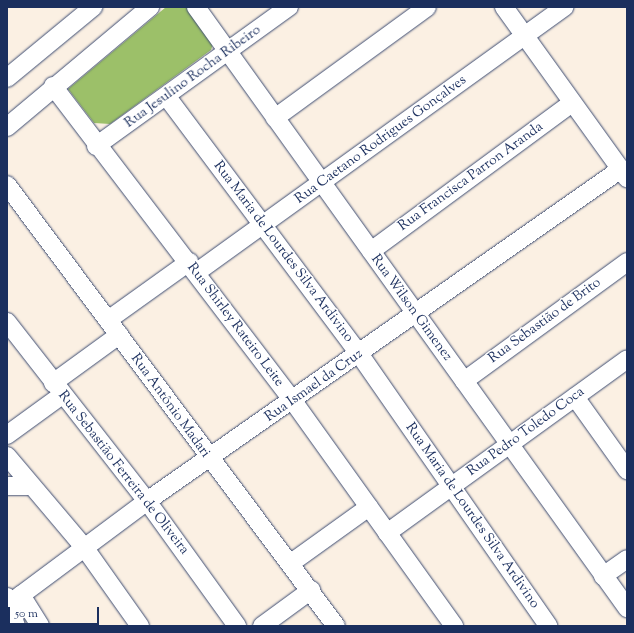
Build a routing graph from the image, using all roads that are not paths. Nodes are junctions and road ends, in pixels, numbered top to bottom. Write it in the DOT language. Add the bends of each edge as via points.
graph roads {
  1 [pos="93,7"];
  2 [pos="150,7"];
  3 [pos="196,7"];
  4 [pos="289,7"];
  5 [pos="427,7"];
  6 [pos="504,7"];
  7 [pos="564,7"];
  8 [pos="526,35"];
  9 [pos="228,52"];
  10 [pos="7,78"];
  11 [pos="54,86"];
  12 [pos="167,97"];
  13 [pos="572,103"];
  14 [pos="275,118"];
  15 [pos="7,127"];
  16 [pos="96,146"];
  17 [pos="624,174"];
  18 [pos="322,183"];
  19 [pos="7,185"];
  20 [pos="263,224"];
  21 [pos="371,251"];
  22 [pos="627,262"];
  23 [pos="193,267"];
  24 [pos="416,314"];
  25 [pos="108,320"];
  26 [pos="7,322"];
  27 [pos="119,335"];
  28 [pos="360,354"];
  29 [pos="627,359"];
  30 [pos="464,381"];
  31 [pos="58,389"];
  32 [pos="575,397"];
  33 [pos="292,401"];
  34 [pos="7,435"];
  35 [pos="509,445"];
  36 [pos="7,456"];
  37 [pos="209,460"];
  38 [pos="627,470"];
  39 [pos="7,486"];
  40 [pos="30,486"];
  41 [pos="450,487"];
  42 [pos="148,501"];
  43 [pos="369,507"];
  44 [pos="388,533"];
  45 [pos="84,547"];
  46 [pos="627,559"];
  47 [pos="291,563"];
  48 [pos="603,576"];
  49 [pos="311,590"];
  50 [pos="12,599"];
  51 [pos="627,608"];
  52 [pos="16,626"];
  53 [pos="40,626"];
  54 [pos="140,626"];
  55 [pos="237,626"];
  56 [pos="262,626"];
  57 [pos="336,626"];
  58 [pos="454,626"];
  59 [pos="548,626"];
  1 -- 10 [label="street"];
  2 -- 11 [label="street"];
  3 -- 9 [label="street, Rua Wilson Gimenez"];
  4 -- 9 [label="street, Rua Jesulino Rocha Ribeiro"];
  5 -- 14 [label="street"];
  6 -- 8 [label="street"];
  7 -- 8 [label="street, Rua Caetano Rodrigues Gonçalves"];
  8 -- 13 [label="street"];
  8 -- 18 [label="street, Rua Caetano Rodrigues Gonçalves"];
  9 -- 12 [label="street, Rua Jesulino Rocha Ribeiro"];
  9 -- 14 [label="street, Rua Wilson Gimenez"];
  11 -- 15 [label="street"];
  11 -- 16 [label="street, Rua Shirley Rateiro Leite"];
  12 -- 16 [label="street, Rua Jesulino Rocha Ribeiro"];
  12 -- 20 [label="street, Rua Maria de Lourdes Silva Ardivino"];
  13 -- 17 [label="street"];
  13 -- 21 [label="street, Rua Francisca Parron Aranda"];
  14 -- 18 [label="street, Rua Wilson Gimenez"];
  16 -- 23 [label="street, Rua Shirley Rateiro Leite"];
  17 -- 24 [label="street, Rua Ismael da Cruz"];
  18 -- 20 [label="street, Rua Caetano Rodrigues Gonçalves"];
  18 -- 21 [label="street, Rua Wilson Gimenez"];
  19 -- 25 [label="street, Rua Antônio Madari"];
  20 -- 23 [label="street, Rua Caetano Rodrigues Gonçalves"];
  20 -- 28 [label="street, Rua Maria de Lourdes Silva Ardivino"];
  21 -- 24 [label="street, Rua Wilson Gimenez"];
  22 -- 30 [label="street, Rua Sebastião de Brito"];
  23 -- 25 [label="street, Rua Caetano Rodrigues Gonçalves"];
  23 -- 33 [label="street, Rua Shirley Rateiro Leite"];
  24 -- 28 [label="street, Rua Ismael da Cruz"];
  24 -- 30 [label="street, Rua Wilson Gimenez"];
  25 -- 27 [label="street, Rua Antônio Madari"];
  26 -- 31 [label="street, Rua Sebastião Ferreira de Oliveira"];
  27 -- 31 [label="street"];
  27 -- 37 [label="street, Rua Antônio Madari"];
  28 -- 33 [label="street, Rua Ismael da Cruz"];
  28 -- 41 [label="street, Rua Maria de Lourdes Silva Ardivino"];
  29 -- 32 [label="street, Rua Pedro Toledo Coca"];
  30 -- 35 [label="street, Rua Wilson Gimenez"];
  31 -- 34 [label="street"];
  31 -- 42 [label="street, Rua Sebastião Ferreira de Oliveira"];
  32 -- 35 [label="street, Rua Pedro Toledo Coca"];
  32 -- 38 [label="street"];
  33 -- 37 [label="street, Rua Ismael da Cruz"];
  33 -- 43 [label="street, Rua Shirley Rateiro Leite"];
  35 -- 41 [label="street, Rua Pedro Toledo Coca"];
  35 -- 48 [label="street, Rua Wilson Gimenez"];
  36 -- 40 [label="street"];
  37 -- 42 [label="street, Rua Ismael da Cruz"];
  37 -- 47 [label="street, Rua Antônio Madari"];
  39 -- 40 [label="street"];
  40 -- 45 [label="street"];
  41 -- 44 [label="street, Rua Pedro Toledo Coca"];
  41 -- 59 [label="street, Rua Maria de Lourdes Silva Ardivino"];
  42 -- 45 [label="street, Rua Ismael da Cruz"];
  42 -- 55 [label="street, Rua Sebastião Ferreira de Oliveira"];
  43 -- 44 [label="street, Rua Shirley Rateiro Leite"];
  43 -- 47 [label="street"];
  44 -- 58 [label="street, Rua Shirley Rateiro Leite"];
  45 -- 50 [label="street, Rua Ismael da Cruz"];
  45 -- 54 [label="street"];
  46 -- 48 [label="street"];
  47 -- 49 [label="street, Rua Antônio Madari"];
  48 -- 51 [label="street, Rua Wilson Gimenez"];
  49 -- 56 [label="street"];
  49 -- 57 [label="street, Rua Antônio Madari"];
  50 -- 52 [label="street"];
  50 -- 53 [label="street"];
}
